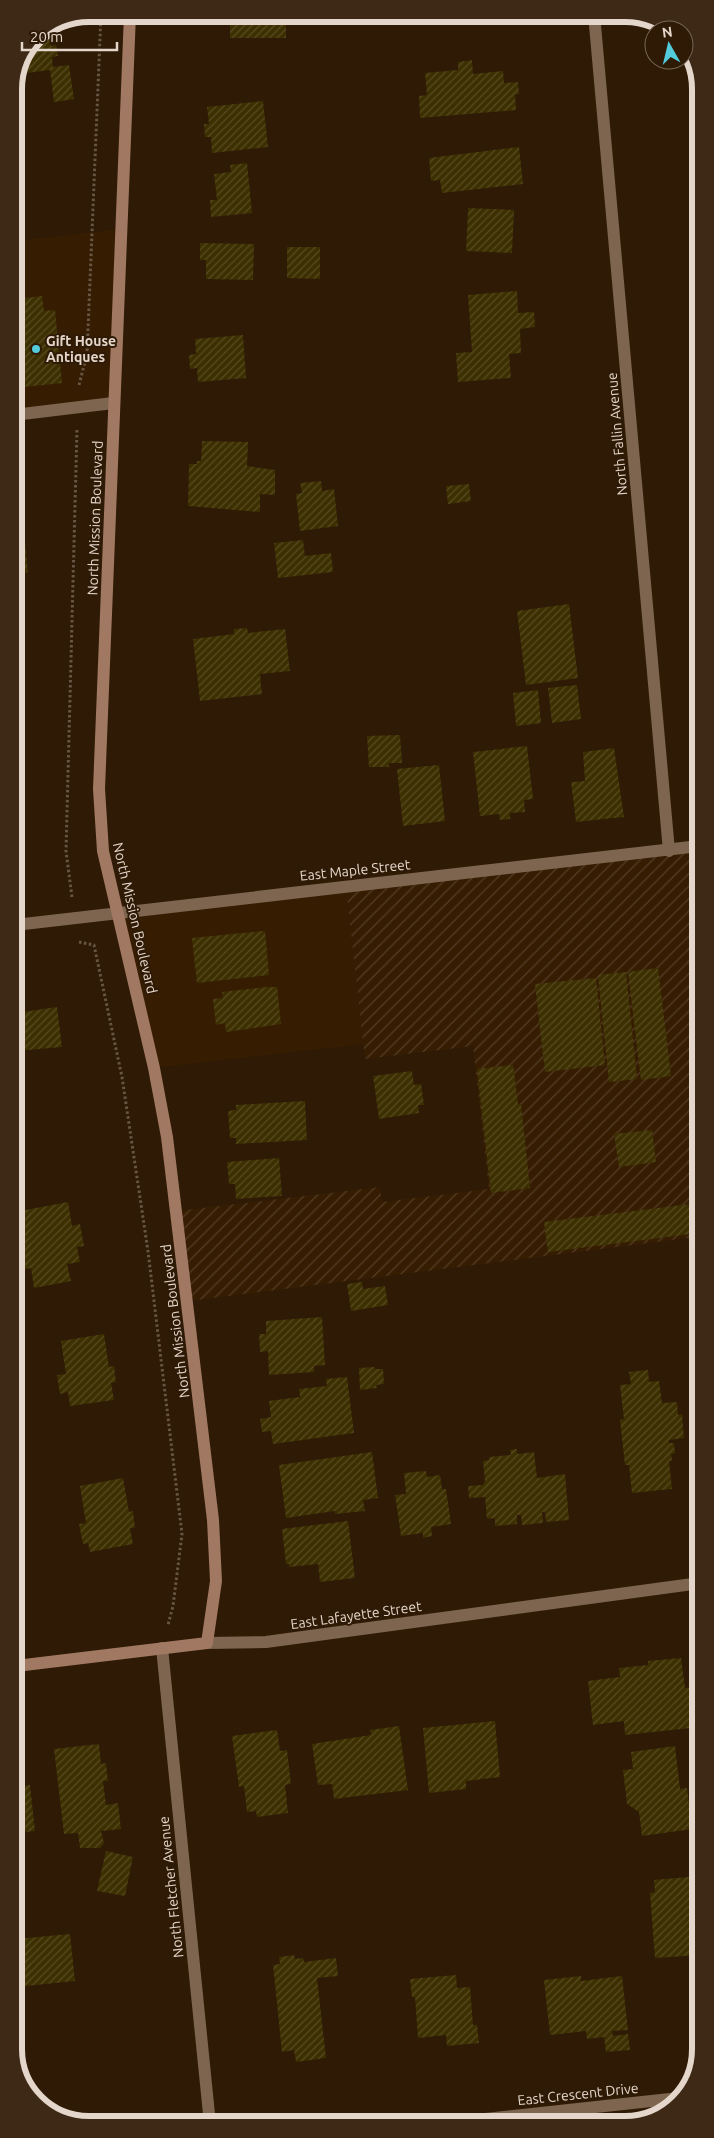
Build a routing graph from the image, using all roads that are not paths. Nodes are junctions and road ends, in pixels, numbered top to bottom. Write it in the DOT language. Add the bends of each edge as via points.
graph roads {
  1 [pos="130,22"];
  2 [pos="595,23"];
  3 [pos="113,403"];
  4 [pos="22,414"];
  5 [pos="692,847"];
  6 [pos="669,851"];
  7 [pos="119,912"];
  8 [pos="22,924"];
  9 [pos="692,1584"];
  10 [pos="207,1643"];
  11 [pos="162,1648"];
  12 [pos="22,1665"];
  13 [pos="669,2099"];
  14 [pos="209,2115"];
  15 [pos="509,2116"];
  1 -- 3 [label="main road, North Mission Boulevard"];
  2 -- 6 [label="street, North Fallin Avenue"];
  3 -- 4 [label="street"];
  3 -- 7 [label="main road, North Mission Boulevard" via="99,789 103,851"];
  5 -- 6 [label="street, East Maple Street"];
  6 -- 7 [label="street, East Maple Street"];
  7 -- 8 [label="street, East Maple Street"];
  7 -- 10 [label="main road, North Mission Boulevard" via="167,1137 187,1292 214,1529 216,1582"];
  9 -- 10 [label="street, East Lafayette Street" via="266,1642"];
  10 -- 11 [label="main road, East Lafayette Street"];
  11 -- 12 [label="main road, East Lafayette Street"];
  11 -- 14 [label="street, North Fletcher Avenue"];
  13 -- 15 [label="street, East Crescent Drive"];
}
